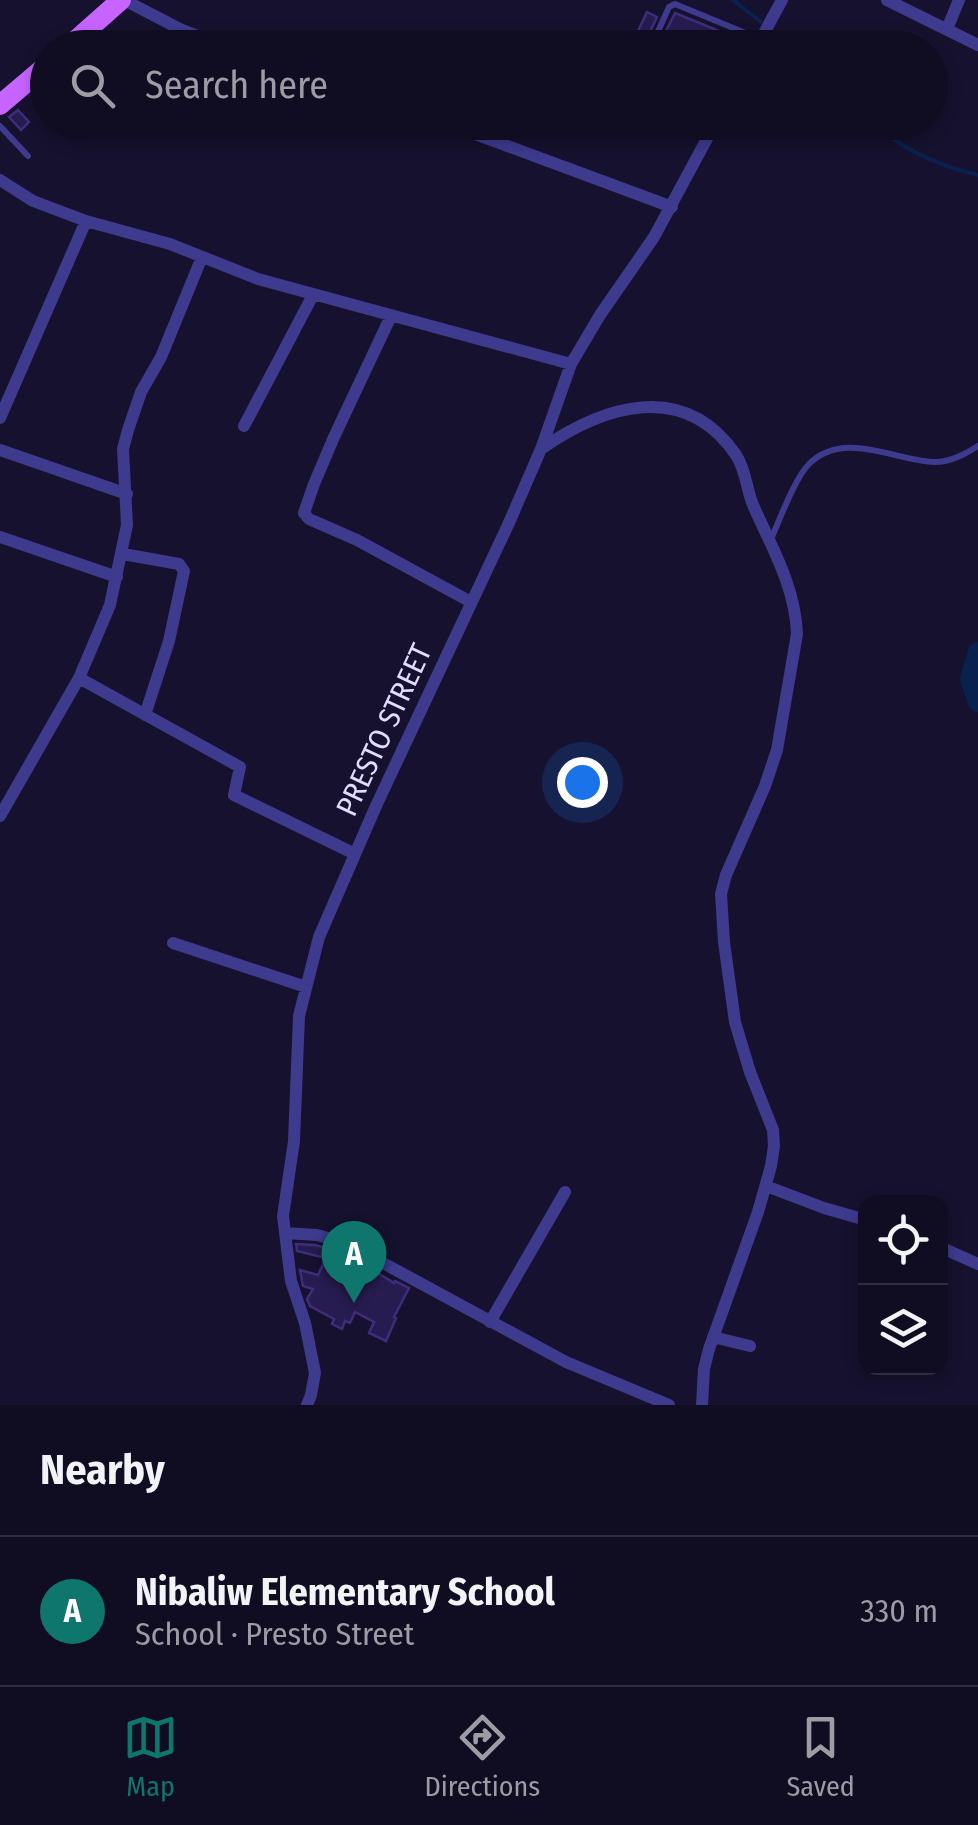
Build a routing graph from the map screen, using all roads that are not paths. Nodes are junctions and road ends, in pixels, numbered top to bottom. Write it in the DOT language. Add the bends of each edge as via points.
graph roads {
  1 [pos="123,0"];
  2 [pos="782,0"];
  3 [pos="887,0"];
  4 [pos="959,0"];
  5 [pos="88,30"];
  6 [pos="183,30"];
  7 [pos="659,30"];
  8 [pos="734,30"];
  9 [pos="765,30"];
  10 [pos="946,30"];
  11 [pos="948,31"];
  12 [pos="978,45"];
  13 [pos="30,79"];
  14 [pos="0,105"];
  15 [pos="0,126"];
  16 [pos="491,140"];
  17 [pos="707,140"];
  18 [pos="28,156"];
  19 [pos="0,180"];
  20 [pos="672,208"];
  21 [pos="86,221"];
  22 [pos="202,257"];
  23 [pos="313,295"];
  24 [pos="391,316"];
  25 [pos="571,364"];
  26 [pos="0,418"];
  27 [pos="244,426"];
  28 [pos="978,446"];
  29 [pos="540,449"];
  30 [pos="0,450"];
  31 [pos="127,494"];
  32 [pos="0,537"];
  33 [pos="770,540"];
  34 [pos="123,554"];
  35 [pos="117,576"];
  36 [pos="471,602"];
  37 [pos="79,678"];
  38 [pos="145,716"];
  39 [pos="0,816"];
  40 [pos="355,854"];
  41 [pos="173,943"];
  42 [pos="306,986"];
  43 [pos="766,1186"];
  44 [pos="565,1192"];
  45 [pos="858,1218"];
  46 [pos="284,1233"];
  47 [pos="948,1251"];
  48 [pos="978,1264"];
  49 [pos="490,1322"];
  50 [pos="713,1338"];
  51 [pos="750,1346"];
  52 [pos="307,1405"];
  53 [pos="669,1405"];
  54 [pos="702,1405"];
  1 -- 5 [label="main road"];
  1 -- 6 [label="street"];
  2 -- 9 [label="street"];
  3 -- 10 [label="street"];
  4 -- 10 [label="street"];
  7 -- 8 [label="lane" via="675,4"];
  11 -- 12 [label="street"];
  13 -- 14 [label="main road"];
  15 -- 18 [label="lane"];
  16 -- 20 [label="street"];
  17 -- 20 [label="street, PRESTO STREET"];
  19 -- 21 [label="street" via="33,202"];
  20 -- 25 [label="street, PRESTO STREET"];
  21 -- 22 [label="street"];
  21 -- 26 [label="street"];
  22 -- 23 [label="street"];
  22 -- 31 [label="street" via="134,410 124,448"];
  23 -- 24 [label="street"];
  23 -- 27 [label="street"];
  24 -- 25 [label="street"];
  24 -- 36 [label="street" via="304,513"];
  25 -- 29 [label="street, PRESTO STREET"];
  28 -- 33 [label="lane" via="934,462 852,447 830,450 803,471"];
  29 -- 33 [label="street" via="612,413 681,410 717,433 738,458"];
  29 -- 36 [label="street, PRESTO STREET"];
  30 -- 31 [label="street"];
  31 -- 34 [label="street"];
  32 -- 35 [label="street"];
  33 -- 43 [label="street" via="791,593 797,634 777,750 721,894 735,1022 773,1130"];
  34 -- 35 [label="street"];
  34 -- 38 [label="street" via="179,564 184,571"];
  35 -- 37 [label="street"];
  36 -- 40 [label="street, PRESTO STREET"];
  37 -- 38 [label="street"];
  37 -- 39 [label="street"];
  38 -- 40 [label="street" via="240,767 234,796"];
  40 -- 42 [label="street, PRESTO STREET"];
  41 -- 42 [label="street"];
  42 -- 46 [label="street, PRESTO STREET"];
  43 -- 45 [label="street"];
  43 -- 50 [label="street"];
  44 -- 49 [label="street"];
  46 -- 49 [label="street" via="346,1244"];
  46 -- 52 [label="street, PRESTO STREET" via="315,1372"];
  47 -- 48 [label="street"];
  49 -- 53 [label="street"];
  50 -- 51 [label="street"];
  50 -- 54 [label="street"];
}
